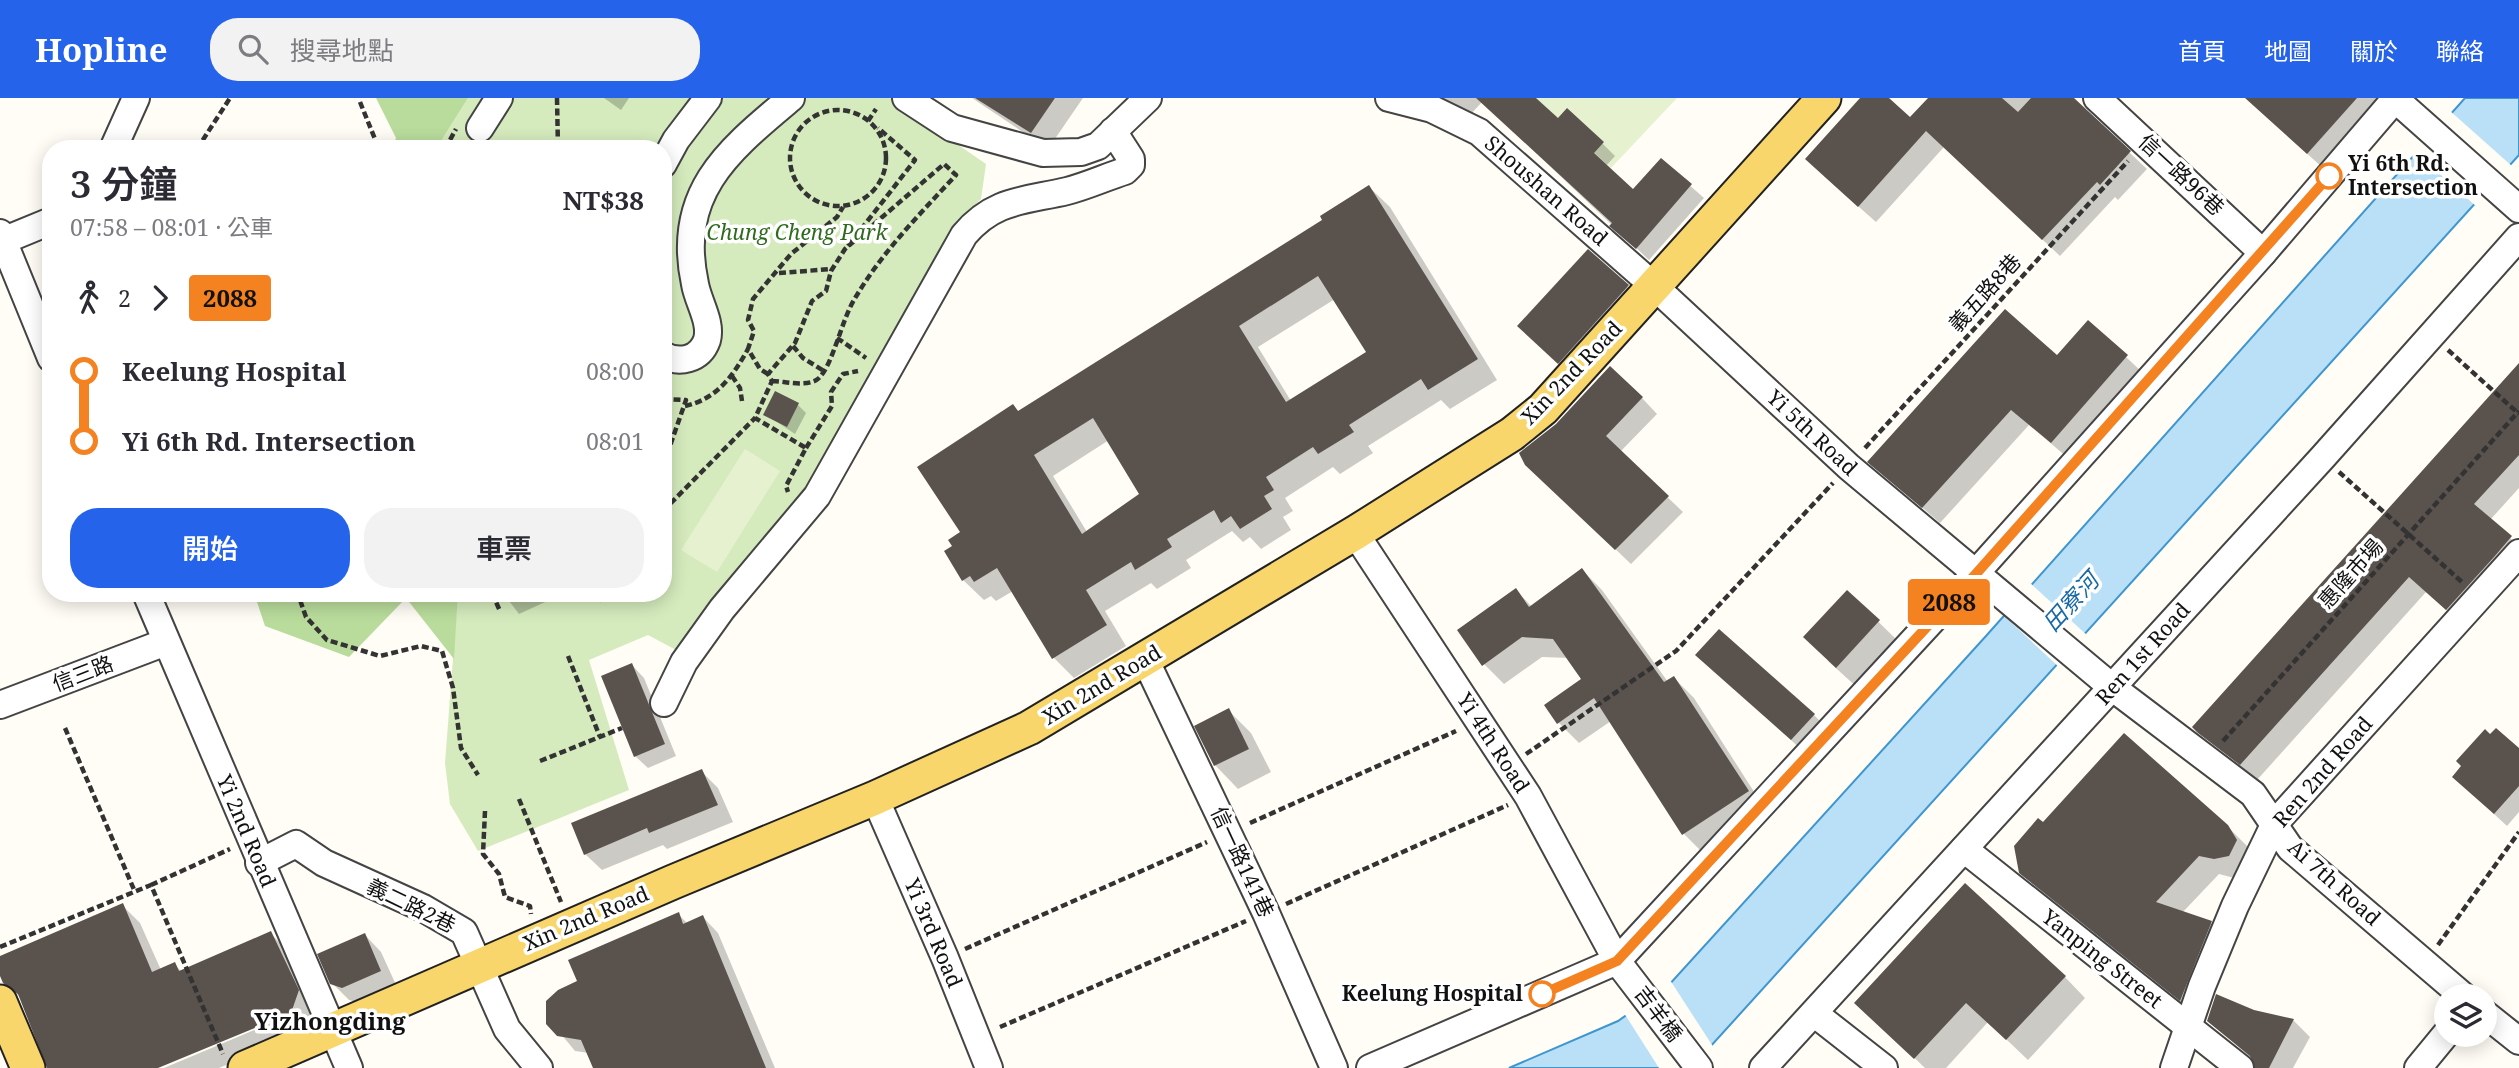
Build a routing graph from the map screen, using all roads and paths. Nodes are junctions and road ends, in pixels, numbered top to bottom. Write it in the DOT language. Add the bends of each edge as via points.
graph roads {
  1 [pos="136,98"];
  2 [pos="230,98"];
  3 [pos="499,98"];
  4 [pos="557,98"];
  5 [pos="708,98"];
  6 [pos="792,98"];
  7 [pos="906,98"];
  8 [pos="1149,98"];
  9 [pos="1390,98"];
  10 [pos="1824,98"];
  11 [pos="2097,98"];
  12 [pos="2395,98"];
  13 [pos="360,102"];
  14 [pos="876,109"];
  15 [pos="868,121"];
  16 [pos="470,125"];
  17 [pos="1113,131"];
  18 [pos="117,140"];
  19 [pos="203,140"];
  20 [pos="375,140"];
  21 [pos="454,140"];
  22 [pos="558,140"];
  23 [pos="2146,142"];
  24 [pos="672,147"];
  25 [pos="844,206"];
  26 [pos="2519,209"];
  27 [pos="42,223"];
  28 [pos="2519,237"];
  29 [pos="1,239"];
  30 [pos="845,249"];
  31 [pos="2263,253"];
  32 [pos="832,269"];
  33 [pos="778,273"];
  34 [pos="1654,286"];
  35 [pos="2431,335"];
  36 [pos="42,337"];
  37 [pos="837,338"];
  38 [pos="793,346"];
  39 [pos="748,349"];
  40 [pos="672,359"];
  41 [pos="824,371"];
  42 [pos="768,374"];
  43 [pos="732,376"];
  44 [pos="772,381"];
  45 [pos="672,399"];
  46 [pos="742,401"];
  47 [pos="685,406"];
  48 [pos="2518,413"];
  49 [pos="754,418"];
  50 [pos="672,441"];
  51 [pos="806,448"];
  52 [pos="2323,457"];
  53 [pos="1849,467"];
  54 [pos="672,501"];
  55 [pos="795,522"];
  56 [pos="1355,533"];
  57 [pos="2408,534"];
  58 [pos="2519,553"];
  59 [pos="1975,575"];
  60 [pos="2478,597"];
  61 [pos="150,602"];
  62 [pos="301,602"];
  63 [pos="496,602"];
  64 [pos="500,611"];
  65 [pos="166,642"];
  66 [pos="568,656"];
  67 [pos="1145,659"];
  68 [pos="2113,688"];
  69 [pos="664,704"];
  70 [pos="0,705"];
  71 [pos="65,728"];
  72 [pos="622,728"];
  73 [pos="600,737"];
  74 [pos="2206,759"];
  75 [pos="540,761"];
  76 [pos="1508,766"];
  77 [pos="478,775"];
  78 [pos="875,798"];
  79 [pos="519,799"];
  80 [pos="485,811"];
  81 [pos="2275,823"];
  82 [pos="2519,832"];
  83 [pos="1964,849"];
  84 [pos="254,851"];
  85 [pos="151,886"];
  86 [pos="135,892"];
  87 [pos="526,918"];
  88 [pos="571,926"];
  89 [pos="0,947"];
  90 [pos="1617,961"];
  91 [pos="2425,963"];
  92 [pos="480,966"];
  93 [pos="2449,984"];
  94 [pos="0,1002"];
  95 [pos="1815,1014"];
  96 [pos="2497,1024"];
  97 [pos="2190,1027"];
  98 [pos="333,1030"];
  99 [pos="2519,1041"];
  100 [pos="2435,1047"];
  101 [pos="0,1061"];
  102 [pos="234,1062"];
  103 [pos="3,1068"];
  104 [pos="28,1068"];
  105 [pos="349,1068"];
  106 [pos="539,1068"];
  107 [pos="989,1068"];
  108 [pos="1334,1068"];
  109 [pos="1370,1068"];
  110 [pos="1699,1068"];
  111 [pos="1763,1068"];
  112 [pos="1884,1068"];
  113 [pos="2174,1068"];
  114 [pos="2240,1068"];
  115 [pos="2418,1068"];
  1 -- 18 [label="street"];
  2 -- 19 [label="path"];
  3 -- 16 [label="street"];
  4 -- 22 [label="path"];
  5 -- 24 [label="street"];
  6 -- 40 [label="street" via="733,148 698,204 691,246 707,340 686,360"];
  7 -- 17 [label="street" via="952,128 1022,150 1080,152 1098,146"];
  8 -- 17 [label="street"];
  9 -- 34 [label="street, Shoushan Road" via="1432,109 1479,132"];
  10 -- 34 [label="main road, Xin 2nd Road"];
  11 -- 23 [label="street, 信一路96巷"];
  12 -- 26 [label="street"];
  12 -- 31 [label="street"];
  13 -- 20 [label="path"];
  14 -- 15 [label="path"];
  15 -- 25 [label="path" via="879,131 887,161 883,175 864,200"];
  15 -- 25 [label="path" via="854,111 821,112 801,127 790,150 795,182 806,195 819,203"];
  15 -- 30 [label="path" via="915,160"];
  16 -- 21 [label="path"];
  17 -- 55 [label="street" via="1131,159 1125,171 1071,190 1001,205 969,229 817,496"];
  23 -- 31 [label="street, 信一路96巷"];
  23 -- 53 [label="path, 義五路8巷"];
  25 -- 33 [label="path" via="791,254"];
  27 -- 29 [label="street"];
  28 -- 35 [label="street, Ren 1st Road"];
  29 -- 36 [label="street"];
  30 -- 32 [label="path"];
  30 -- 37 [label="path" via="944,164 956,175 885,253 841,322"];
  31 -- 59 [label="street"];
  32 -- 33 [label="path"];
  32 -- 38 [label="path" via="826,291 812,301"];
  33 -- 39 [label="path" via="753,299 748,320 754,331"];
  34 -- 53 [label="street, Yi 5th Road"];
  34 -- 56 [label="main road, Xin 2nd Road" via="1512,434"];
  35 -- 48 [label="path"];
  35 -- 52 [label="street, Ren 1st Road"];
  37 -- 41 [label="path"];
  37 -- 51 [label="path" via="866,359 858,371 843,374 831,392 832,406"];
  38 -- 41 [label="path"];
  38 -- 42 [label="path"];
  39 -- 42 [label="path"];
  39 -- 43 [label="path"];
  41 -- 44 [label="path" via="810,383"];
  42 -- 44 [label="path"];
  43 -- 46 [label="path"];
  43 -- 47 [label="path" via="710,397"];
  44 -- 49 [label="path"];
  45 -- 47 [label="path" via="686,400"];
  47 -- 50 [label="path"];
  48 -- 57 [label="path, 惠隆市場"];
  49 -- 51 [label="path"];
  49 -- 54 [label="path"];
  51 -- 55 [label="path" via="786,486"];
  52 -- 57 [label="path"];
  52 -- 68 [label="street, Ren 1st Road"];
  53 -- 59 [label="street, Yi 5th Road"];
  53 -- 76 [label="path, 義五路8巷" via="1676,651"];
  55 -- 69 [label="street" via="722,609 684,662"];
  56 -- 67 [label="main road, Xin 2nd Road"];
  56 -- 76 [label="street, Yi 4th Road"];
  57 -- 60 [label="path"];
  57 -- 74 [label="path, 惠隆市場"];
  58 -- 60 [label="street, Ren 2nd Road"];
  59 -- 68 [label="street, Yi 5th Road"];
  59 -- 90 [label="street"];
  60 -- 81 [label="street, Ren 2nd Road"];
  61 -- 65 [label="street, Yi 2nd Road"];
  62 -- 77 [label="path" via="306,617 327,640 380,656 421,646 442,651 453,688 461,748"];
  63 -- 64 [label="path"];
  65 -- 70 [label="street, 信三路"];
  65 -- 84 [label="street, Yi 2nd Road"];
  66 -- 73 [label="path"];
  67 -- 78 [label="main road, Xin 2nd Road" via="1029,728"];
  67 -- 108 [label="street, 信一路141巷" via="1266,912"];
  68 -- 74 [label="street, Ai 7th Road"];
  68 -- 83 [label="street, Ren 1st Road"];
  71 -- 86 [label="path"];
  72 -- 73 [label="path"];
  73 -- 75 [label="path"];
  74 -- 81 [label="street, Ai 7th Road" via="2253,794"];
  76 -- 90 [label="street, Yi 4th Road"];
  78 -- 88 [label="main road, Xin 2nd Road"];
  78 -- 107 [label="street, Yi 3rd Road"];
  79 -- 88 [label="path"];
  80 -- 87 [label="path" via="483,853 499,874 505,897 533,908"];
  81 -- 91 [label="street, Ai 7th Road" via="2290,848"];
  81 -- 97 [label="street, Ren 2nd Road" via="2235,906"];
  82 -- 91 [label="path"];
  83 -- 95 [label="street, Ren 1st Road"];
  83 -- 97 [label="street, Yanping Street"];
  84 -- 85 [label="path"];
  84 -- 92 [label="street, 義二路2巷" via="296,844 324,863 423,908 464,932"];
  84 -- 98 [label="street, Yi 2nd Road"];
  85 -- 86 [label="path"];
  85 -- 102 [label="path"];
  86 -- 89 [label="path"];
  88 -- 92 [label="main road, Xin 2nd Road"];
  90 -- 109 [label="street"];
  90 -- 110 [label="street, 吉羊橋"];
  91 -- 93 [label="street, Ai 7th Road"];
  92 -- 98 [label="main road, Xin 2nd Road"];
  92 -- 106 [label="street, 義二路2巷" via="507,1029"];
  94 -- 104 [label="main road"];
  95 -- 111 [label="street, Ren 1st Road"];
  95 -- 112 [label="street"];
  96 -- 99 [label="street"];
  97 -- 113 [label="street, Ren 2nd Road"];
  97 -- 114 [label="street, Yanping Street"];
  98 -- 102 [label="main road, Xin 2nd Road"];
  98 -- 105 [label="street, Yi 2nd Road"];
  100 -- 115 [label="street"];
  101 -- 103 [label="main road"];
}
